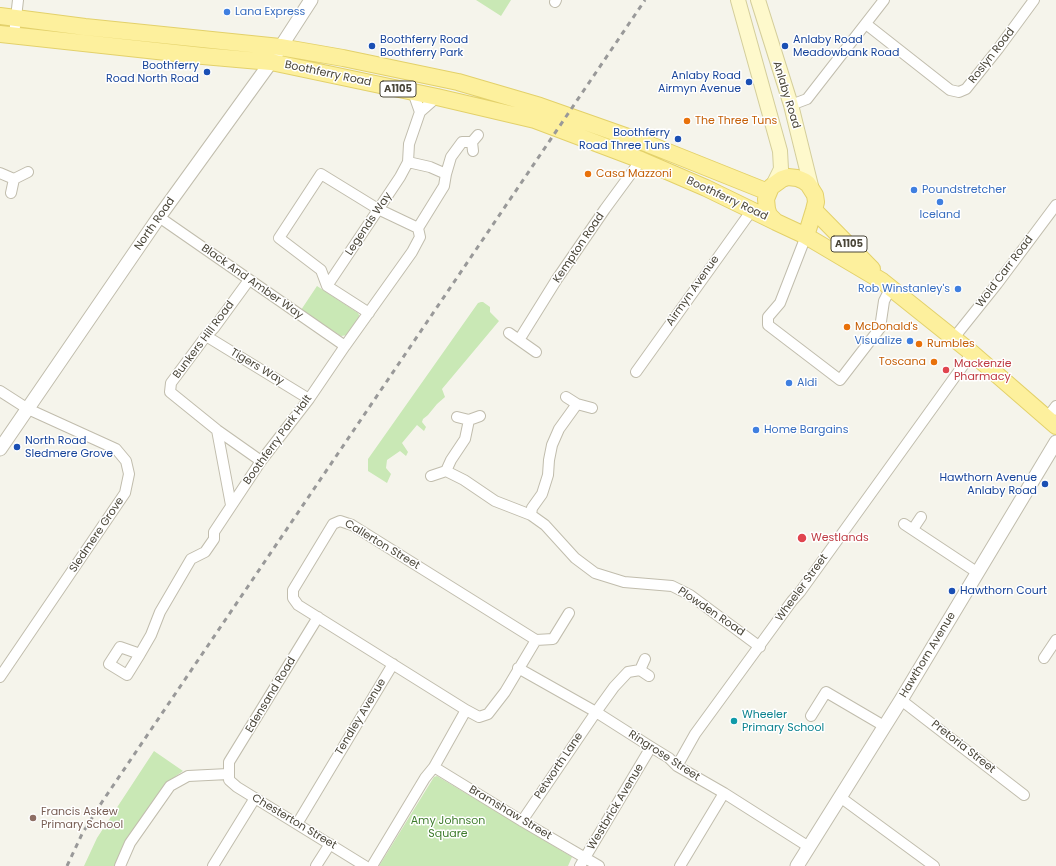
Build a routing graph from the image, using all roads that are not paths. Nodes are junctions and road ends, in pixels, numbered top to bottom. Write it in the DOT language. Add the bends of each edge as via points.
graph roads {
  1 [pos="18,0"];
  2 [pos="311,0"];
  3 [pos="738,0"];
  4 [pos="758,0"];
  5 [pos="884,0"];
  6 [pos="1034,0"];
  7 [pos="0,16"];
  8 [pos="16,18"];
  9 [pos="866,24"];
  10 [pos="7,35"];
  11 [pos="280,47"];
  12 [pos="271,62"];
  13 [pos="412,92"];
  14 [pos="437,97"];
  15 [pos="791,105"];
  16 [pos="420,112"];
  17 [pos="474,143"];
  18 [pos="641,160"];
  19 [pos="408,162"];
  20 [pos="28,172"];
  21 [pos="0,173"];
  22 [pos="446,174"];
  23 [pos="14,179"];
  24 [pos="771,188"];
  25 [pos="812,190"];
  26 [pos="11,193"];
  27 [pos="1056,205"];
  28 [pos="378,209"];
  29 [pos="752,210"];
  30 [pos="814,210"];
  31 [pos="159,218"];
  32 [pos="781,224"];
  33 [pos="418,228"];
  34 [pos="806,236"];
  35 [pos="248,280"];
  36 [pos="887,284"];
  37 [pos="327,286"];
  38 [pos="369,313"];
  39 [pos="509,333"];
  40 [pos="206,336"];
  41 [pos="954,339"];
  42 [pos="519,340"];
  43 [pos="345,346"];
  44 [pos="536,352"];
  45 [pos="972,353"];
  46 [pos="636,372"];
  47 [pos="0,391"];
  48 [pos="566,397"];
  49 [pos="309,398"];
  50 [pos="577,404"];
  51 [pos="592,408"];
  52 [pos="28,409"];
  53 [pos="480,416"];
  54 [pos="457,417"];
  55 [pos="1053,417"];
  56 [pos="468,420"];
  57 [pos="216,430"];
  58 [pos="1056,442"];
  59 [pos="0,450"];
  60 [pos="261,461"];
  61 [pos="446,471"];
  62 [pos="431,476"];
  63 [pos="231,505"];
  64 [pos="531,515"];
  65 [pos="921,517"];
  66 [pos="978,573"];
  67 [pos="570,612"];
  68 [pos="318,617"];
  69 [pos="536,640"];
  70 [pos="1056,640"];
  71 [pos="760,647"];
  72 [pos="140,654"];
  73 [pos="1044,658"];
  74 [pos="645,659"];
  75 [pos="393,664"];
  76 [pos="518,668"];
  77 [pos="640,670"];
  78 [pos="649,676"];
  79 [pos="0,677"];
  80 [pos="901,700"];
  81 [pos="466,710"];
  82 [pos="596,712"];
  83 [pos="811,716"];
  84 [pos="884,726"];
  85 [pos="651,747"];
  86 [pos="678,766"];
  87 [pos="434,767"];
  88 [pos="228,774"];
  89 [pos="724,793"];
  90 [pos="1024,795"];
  91 [pos="840,797"];
  92 [pos="255,798"];
  93 [pos="522,821"];
  94 [pos="297,824"];
  95 [pos="330,844"];
  96 [pos="809,847"];
  97 [pos="583,862"];
  98 [pos="120,866"];
  99 [pos="213,866"];
  100 [pos="316,866"];
  101 [pos="366,866"];
  102 [pos="372,866"];
  103 [pos="599,866"];
  104 [pos="680,866"];
  105 [pos="797,866"];
  106 [pos="934,866"];
  1 -- 8 [label="street"];
  2 -- 11 [label="street, North Road"];
  3 -- 24 [label="main road, Anlaby Road" via="780,151 781,169"];
  4 -- 15 [label="main road, Anlaby Road"];
  5 -- 9 [label="street"];
  6 -- 9 [label="street, Roslyn Road" via="998,49 966,88 959,92 950,90"];
  7 -- 8 [label="main road, Boothferry Road / A1105"];
  8 -- 10 [label="street"];
  8 -- 11 [label="main road, Boothferry Road / A1105"];
  9 -- 15 [label="street" via="807,99"];
  10 -- 12 [label="main road, Boothferry Road / A1105"];
  11 -- 12 [label="street, North Road"];
  11 -- 24 [label="main road, Boothferry Road / A1105" via="458,82 540,106"];
  12 -- 13 [label="main road, Boothferry Road / A1105"];
  12 -- 31 [label="street, North Road"];
  13 -- 14 [label="main road, Boothferry Road / A1105"];
  13 -- 16 [label="street"];
  14 -- 16 [label="street, Legends Way"];
  14 -- 18 [label="main road, Boothferry Road / A1105" via="535,120"];
  15 -- 25 [label="main road, Anlaby Road"];
  16 -- 19 [label="street, Legends Way" via="409,144"];
  17 -- 22 [label="street, Boothferry Park Halt" via="462,142 451,157"];
  18 -- 29 [label="main road, Boothferry Road / A1105"];
  18 -- 42 [label="street, Kempton Road" via="605,209"];
  19 -- 22 [label="street"];
  19 -- 28 [label="street, Legends Way"];
  20 -- 23 [label="street"];
  21 -- 23 [label="street"];
  22 -- 33 [label="street, Boothferry Park Halt" via="444,186"];
  23 -- 26 [label="street"];
  24 -- 25 [label="main road" via="788,177 804,181"];
  24 -- 32 [label="main road" via="766,199 767,208 769,215"];
  25 -- 30 [label="main road" via="816,202"];
  27 -- 41 [label="street, Wold Carr Road"];
  28 -- 33 [label="street"];
  28 -- 37 [label="street, Legends Way"];
  28 -- 37 [label="street" via="321,174 280,238 321,270"];
  29 -- 32 [label="main road, Boothferry Road / A1105"];
  29 -- 46 [label="street, Airmyn Avenue"];
  30 -- 32 [label="main road" via="810,218 798,226"];
  30 -- 34 [label="main road"];
  30 -- 36 [label="main road, A1105"];
  31 -- 35 [label="street, Black And Amber Way"];
  31 -- 52 [label="street, North Road"];
  32 -- 34 [label="main road, A1105"];
  33 -- 38 [label="street, Boothferry Park Halt" via="420,237 412,252"];
  34 -- 36 [label="main road, A1105"];
  34 -- 36 [label="street" via="780,303 768,317 768,325 840,380 880,328"];
  35 -- 40 [label="street, Bunkers Hill Road"];
  35 -- 43 [label="street, Black And Amber Way"];
  36 -- 41 [label="main road, A1105"];
  37 -- 38 [label="street"];
  38 -- 43 [label="street, Boothferry Park Halt"];
  39 -- 42 [label="street"];
  40 -- 49 [label="street, Tigers Way"];
  40 -- 57 [label="street, Bunkers Hill Road" via="171,382 170,392"];
  41 -- 45 [label="main road, A1105"];
  42 -- 44 [label="street"];
  43 -- 49 [label="street, Boothferry Park Halt"];
  45 -- 55 [label="main road, A1105"];
  45 -- 71 [label="street, Wheeler Street"];
  47 -- 52 [label="street, Sledmere Grove"];
  48 -- 50 [label="street"];
  49 -- 60 [label="street, Boothferry Park Halt"];
  50 -- 51 [label="street"];
  50 -- 64 [label="street" via="559,429 552,444 548,475"];
  52 -- 59 [label="street, North Road"];
  52 -- 79 [label="street, Sledmere Grove" via="116,449 126,461 128,474 125,492"];
  53 -- 56 [label="street"];
  54 -- 56 [label="street"];
  56 -- 61 [label="street" via="465,439"];
  57 -- 60 [label="street, Bunkers Hill Road"];
  57 -- 63 [label="street"];
  58 -- 66 [label="street, Hawthorn Avenue"];
  60 -- 63 [label="street, Boothferry Park Halt"];
  61 -- 62 [label="street"];
  61 -- 64 [label="street, Plowden Road" via="495,501"];
  63 -- 72 [label="street, Boothferry Park Halt" via="205,552 192,559 160,612 151,636"];
  64 -- 71 [label="street, Plowden Road" via="545,525 575,558 595,573 624,582 672,586 690,595"];
  65 -- 66 [label="street" via="908,526"];
  66 -- 80 [label="street, Hawthorn Avenue"];
  67 -- 69 [label="street" via="553,639"];
  68 -- 69 [label="street, Callerton Street" via="298,605 293,590 332,524 340,521 352,525"];
  68 -- 75 [label="street, Callerton Street"];
  68 -- 88 [label="street, Edensand Road" via="229,762"];
  69 -- 76 [label="street"];
  70 -- 73 [label="street"];
  71 -- 86 [label="street, Wheeler Street" via="696,734"];
  74 -- 77 [label="street"];
  75 -- 81 [label="street, Callerton Street"];
  75 -- 94 [label="street, Tendley Avenue"];
  76 -- 81 [label="street, Callerton Street" via="505,692 488,714 479,717"];
  76 -- 82 [label="street, Ringrose Street"];
  77 -- 78 [label="street"];
  77 -- 82 [label="street, Petworth Lane" via="628,672"];
  80 -- 84 [label="street, Hawthorn Avenue"];
  80 -- 90 [label="street, Pretoria Street"];
  81 -- 87 [label="street"];
  82 -- 85 [label="street, Ringrose Street"];
  82 -- 93 [label="street, Petworth Lane"];
  83 -- 84 [label="street" via="826,692"];
  84 -- 91 [label="street, Hawthorn Avenue"];
  85 -- 86 [label="street, Ringrose Street"];
  85 -- 97 [label="street, Westbrick Avenue"];
  86 -- 89 [label="street, Ringrose Street"];
  87 -- 93 [label="street, Bramshaw Street"];
  87 -- 102 [label="street"];
  88 -- 92 [label="street, Chesterton Street" via="229,780"];
  88 -- 98 [label="street" via="188,776 170,786 130,843"];
  89 -- 96 [label="street, Ringrose Street"];
  89 -- 104 [label="street"];
  91 -- 96 [label="street, Hawthorn Avenue"];
  91 -- 106 [label="street"];
  92 -- 94 [label="street, Chesterton Street"];
  92 -- 99 [label="street"];
  93 -- 97 [label="street, Bramshaw Street"];
  94 -- 95 [label="street, Chesterton Street"];
  95 -- 100 [label="street"];
  95 -- 101 [label="street, Chesterton Street"];
  96 -- 105 [label="street, Hawthorn Avenue"];
  97 -- 103 [label="street, Bramshaw Street"];
}
